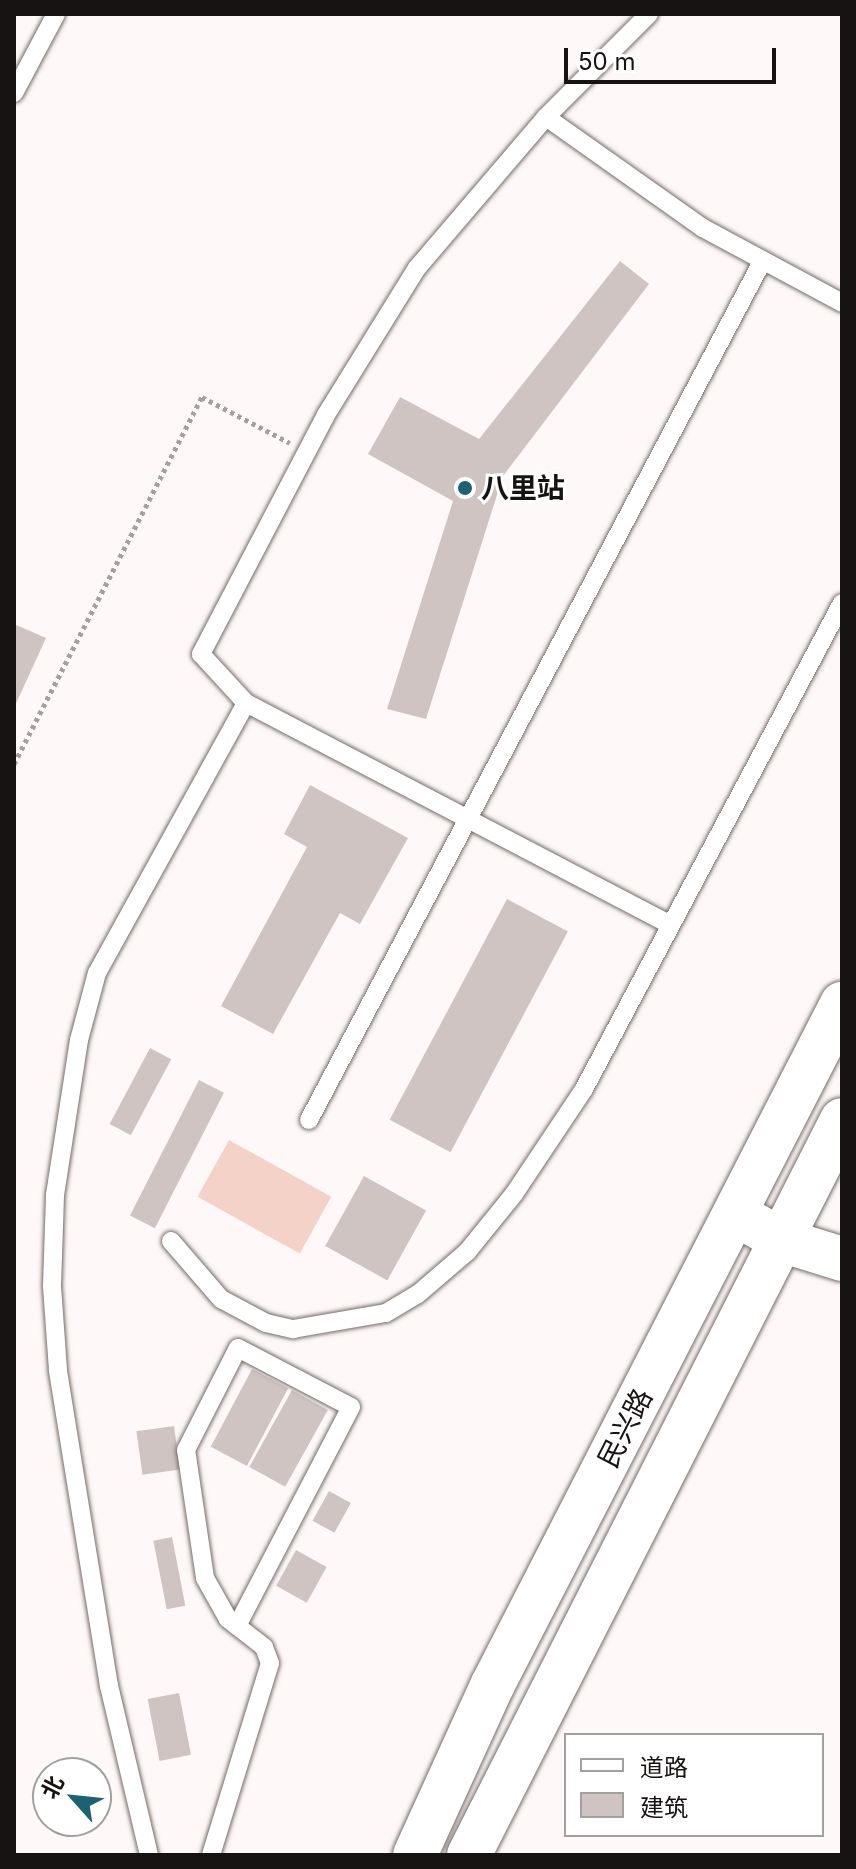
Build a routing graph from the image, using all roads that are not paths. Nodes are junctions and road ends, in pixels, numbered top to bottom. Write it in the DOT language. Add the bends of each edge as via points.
graph roads {
  1 [pos="56,14"];
  2 [pos="649,14"];
  3 [pos="14,93"];
  4 [pos="546,117"];
  5 [pos="763,260"];
  6 [pos="842,303"];
  7 [pos="842,603"];
  8 [pos="246,703"];
  9 [pos="467,819"];
  10 [pos="671,925"];
  11 [pos="842,1004"];
  12 [pos="309,1120"];
  13 [pos="842,1120"];
  14 [pos="735,1215"];
  15 [pos="781,1240"];
  16 [pos="171,1241"];
  17 [pos="842,1259"];
  18 [pos="237,1626"];
  19 [pos="149,1855"];
  20 [pos="211,1855"];
  21 [pos="415,1855"];
  22 [pos="469,1855"];
  1 -- 3 [label="lane"];
  2 -- 4 [label="lane"];
  4 -- 5 [label="lane" via="703,228"];
  4 -- 8 [label="lane" via="417,268 307,452 201,654"];
  5 -- 6 [label="lane"];
  5 -- 9 [label="lane"];
  7 -- 10 [label="lane"];
  8 -- 9 [label="lane"];
  8 -- 19 [label="lane" via="97,973 79,1040 55,1195 52,1286 71,1463 109,1686"];
  9 -- 10 [label="lane"];
  9 -- 12 [label="lane"];
  10 -- 16 [label="lane" via="584,1089 514,1194 467,1252 418,1294 375,1316 293,1329 266,1323 221,1299"];
  11 -- 14 [label="street, 民兴路"];
  13 -- 15 [label="street, 民兴路"];
  14 -- 15 [label="street"];
  14 -- 21 [label="street, 民兴路" via="492,1686"];
  15 -- 17 [label="street"];
  15 -- 22 [label="street, 民兴路"];
  18 -- 18 [label="lane" via="205,1578 186,1450 238,1348 351,1407"];
  18 -- 20 [label="lane" via="264,1647 270,1663"];
}
